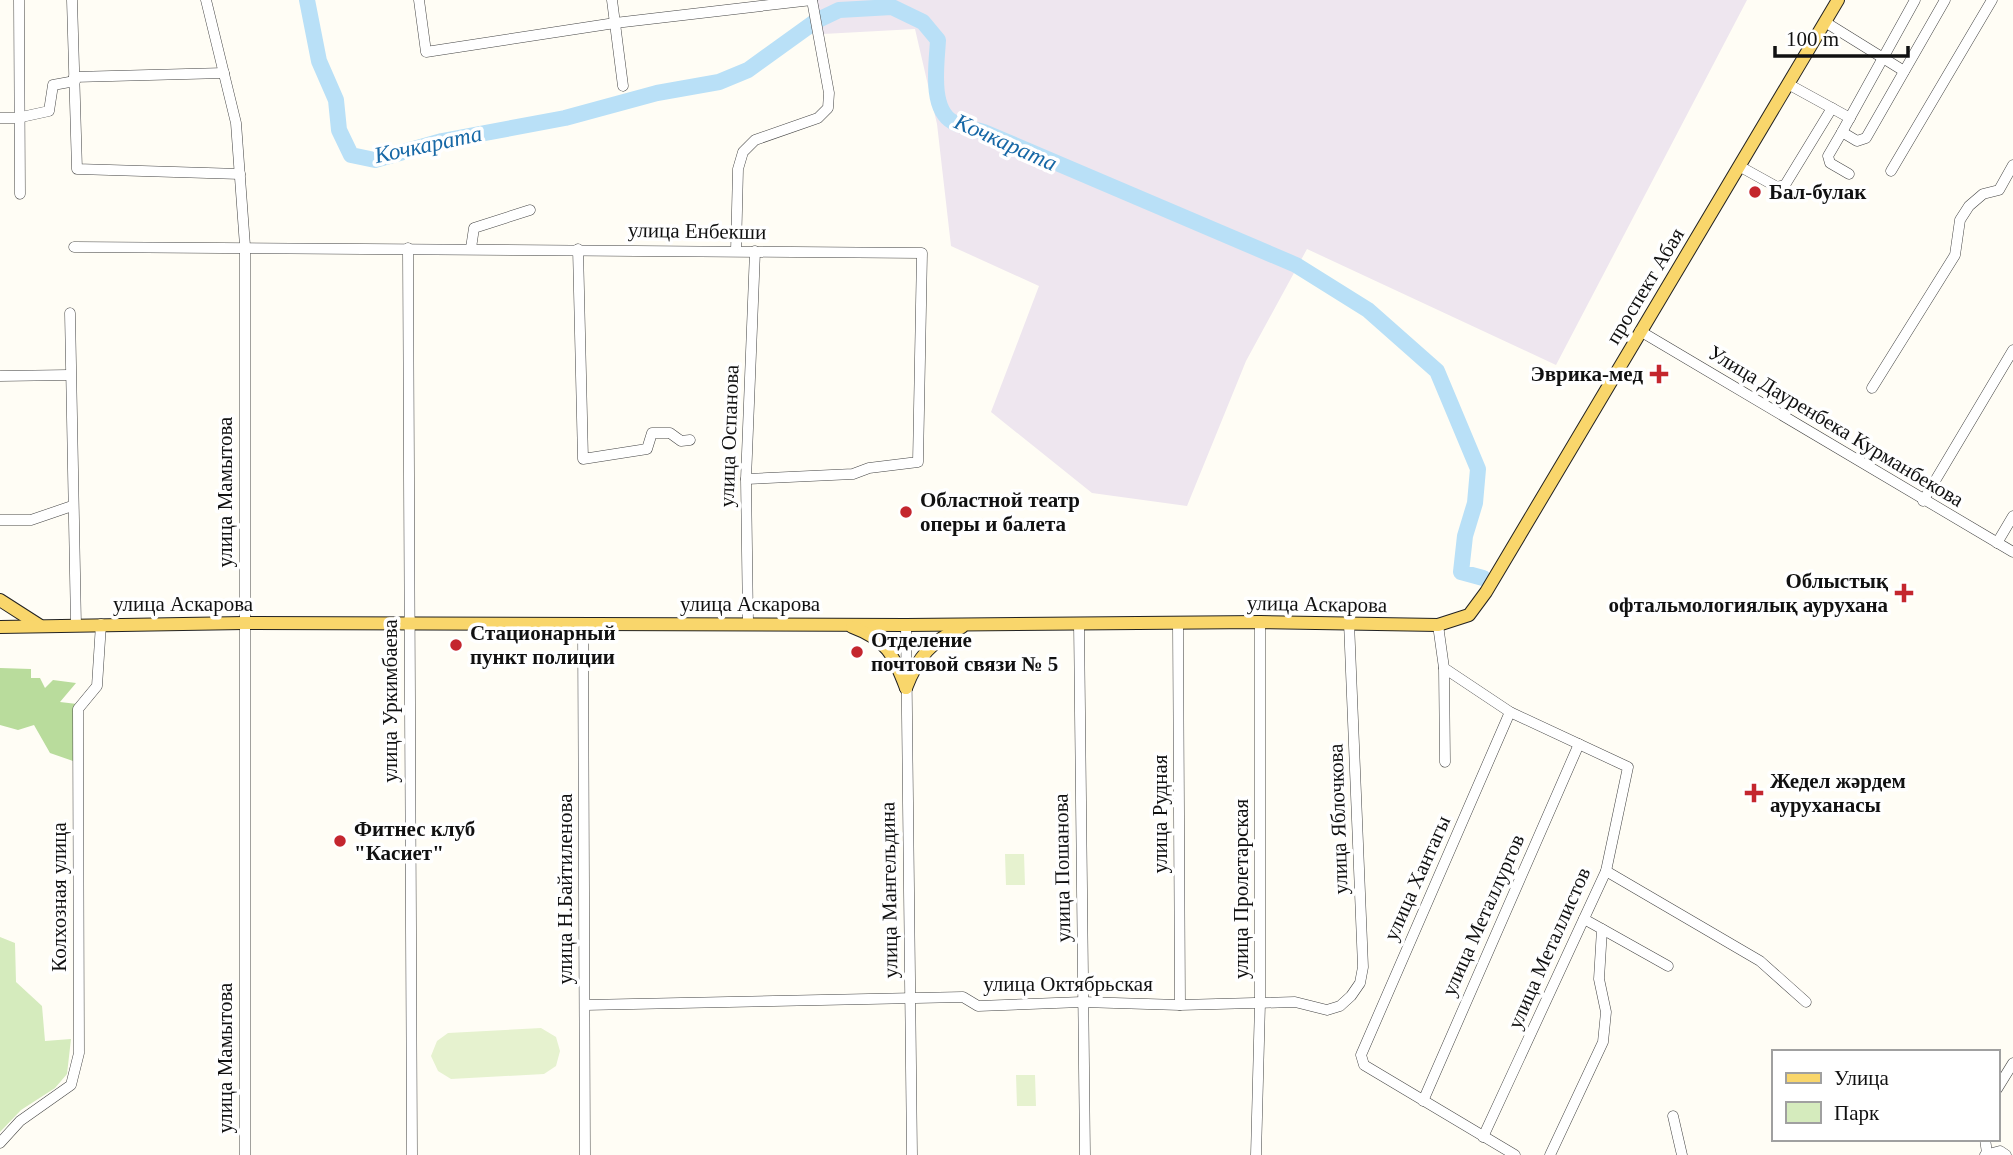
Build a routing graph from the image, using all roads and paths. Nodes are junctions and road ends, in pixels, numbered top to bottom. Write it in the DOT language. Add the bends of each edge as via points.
graph roads {
  1 [pos="19,0"];
  2 [pos="72,0"];
  3 [pos="206,0"];
  4 [pos="419,0"];
  5 [pos="612,0"];
  6 [pos="812,0"];
  7 [pos="1838,0"];
  8 [pos="1915,0"];
  9 [pos="1945,0"];
  10 [pos="1992,0"];
  11 [pos="1825,22"];
  12 [pos="615,23"];
  13 [pos="1883,58"];
  14 [pos="1904,71"];
  15 [pos="224,73"];
  16 [pos="74,79"];
  17 [pos="1788,83"];
  18 [pos="623,86"];
  19 [pos="1832,108"];
  20 [pos="0,118"];
  21 [pos="18,118"];
  22 [pos="1850,118"];
  23 [pos="1842,132"];
  24 [pos="2013,165"];
  25 [pos="1739,166"];
  26 [pos="1891,171"];
  27 [pos="240,174"];
  28 [pos="1849,174"];
  29 [pos="20,194"];
  30 [pos="530,210"];
  31 [pos="245,246"];
  32 [pos="74,247"];
  33 [pos="408,248"];
  34 [pos="471,248"];
  35 [pos="578,249"];
  36 [pos="736,251"];
  37 [pos="755,251"];
  38 [pos="69,313"];
  39 [pos="1640,331"];
  40 [pos="2013,350"];
  41 [pos="69,375"];
  42 [pos="0,376"];
  43 [pos="1872,388"];
  44 [pos="690,440"];
  45 [pos="746,479"];
  46 [pos="1923,501"];
  47 [pos="72,506"];
  48 [pos="2013,516"];
  49 [pos="0,520"];
  50 [pos="1997,543"];
  51 [pos="2013,552"];
  52 [pos="1486,592"];
  53 [pos="0,600"];
  54 [pos="748,622"];
  55 [pos="1178,622"];
  56 [pos="1259,622"];
  57 [pos="1349,622"];
  58 [pos="244,623"];
  59 [pos="410,623"];
  60 [pos="583,623"];
  61 [pos="1079,623"];
  62 [pos="101,624"];
  63 [pos="845,624"];
  64 [pos="969,624"];
  65 [pos="39,625"];
  66 [pos="76,625"];
  67 [pos="905,625"];
  68 [pos="1438,625"];
  69 [pos="0,626"];
  70 [pos="1444,668"];
  71 [pos="906,688"];
  72 [pos="1510,712"];
  73 [pos="1579,744"];
  74 [pos="1445,762"];
  75 [pos="1606,871"];
  76 [pos="1584,919"];
  77 [pos="1602,929"];
  78 [pos="1668,966"];
  79 [pos="910,998"];
  80 [pos="1082,1002"];
  81 [pos="1806,1002"];
  82 [pos="1260,1003"];
  83 [pos="585,1005"];
  84 [pos="1180,1005"];
  85 [pos="1340,1006"];
  86 [pos="2013,1063"];
  87 [pos="1999,1086"];
  88 [pos="1423,1101"];
  89 [pos="1673,1116"];
  90 [pos="1483,1137"];
  91 [pos="0,1143"];
  92 [pos="1986,1154"];
  93 [pos="245,1155"];
  94 [pos="412,1155"];
  95 [pos="585,1155"];
  96 [pos="912,1155"];
  97 [pos="1085,1155"];
  98 [pos="1256,1155"];
  99 [pos="1515,1155"];
  100 [pos="1550,1155"];
  101 [pos="1682,1155"];
  102 [pos="2006,1155"];
  1 -- 21 [label="street"];
  2 -- 16 [label="street"];
  3 -- 15 [label="street, улица Мамытова"];
  4 -- 12 [label="street" via="426,52"];
  5 -- 12 [label="street"];
  6 -- 12 [label="street"];
  6 -- 36 [label="street" via="828,108 818,118 755,140 743,152 738,169"];
  7 -- 11 [label="main road, проспект Абая"];
  8 -- 13 [label="street"];
  9 -- 14 [label="street"];
  10 -- 26 [label="street"];
  11 -- 13 [label="street"];
  11 -- 17 [label="main road, проспект Абая"];
  12 -- 18 [label="street"];
  13 -- 14 [label="street"];
  13 -- 22 [label="street"];
  14 -- 23 [label="street" via="1863,141"];
  15 -- 16 [label="street"];
  15 -- 27 [label="street, улица Мамытова" via="236,123"];
  16 -- 21 [label="street" via="53,85 49,111"];
  16 -- 27 [label="street" via="77,169"];
  17 -- 19 [label="street"];
  17 -- 25 [label="main road, проспект Абая"];
  19 -- 22 [label="street"];
  19 -- 25 [label="street" via="1785,185 1777,187"];
  20 -- 21 [label="street"];
  21 -- 29 [label="street"];
  22 -- 23 [label="street"];
  23 -- 28 [label="street" via="1828,160"];
  24 -- 43 [label="street" via="1999,190 1983,194 1960,220 1955,255"];
  25 -- 39 [label="main road, проспект Абая"];
  27 -- 31 [label="street, улица Мамытова"];
  30 -- 34 [label="street" via="474,229"];
  31 -- 32 [label="street, улица Енбекши"];
  31 -- 33 [label="street, улица Енбекши"];
  31 -- 58 [label="street, улица Мамытова"];
  33 -- 34 [label="street, улица Енбекши"];
  33 -- 59 [label="street, улица Уркимбаева"];
  34 -- 35 [label="street, улица Енбекши"];
  35 -- 36 [label="street, улица Енбекши"];
  35 -- 44 [label="street" via="583,459 648,449 652,433"];
  36 -- 37 [label="street, улица Енбекши"];
  37 -- 45 [label="street, улица Оспанова"];
  37 -- 45 [label="street, улица Енбекши" via="922,253 918,462 853,474"];
  38 -- 41 [label="street"];
  39 -- 46 [label="street, Улица Дауренбека Курманбекова"];
  39 -- 52 [label="main road, проспект Абая"];
  40 -- 46 [label="street"];
  41 -- 42 [label="street"];
  41 -- 47 [label="street"];
  45 -- 54 [label="street, улица Оспанова"];
  46 -- 50 [label="street, Улица Дауренбека Курманбекова"];
  47 -- 49 [label="street" via="31,520"];
  47 -- 66 [label="street"];
  48 -- 50 [label="street"];
  50 -- 51 [label="street, Улица Дауренбека Курманбекова"];
  52 -- 68 [label="main road, улица Аскарова" via="1469,615"];
  53 -- 65 [label="main road"];
  54 -- 60 [label="main road, улица Аскарова"];
  54 -- 63 [label="main road, улица Аскарова"];
  55 -- 56 [label="main road, улица Аскарова"];
  55 -- 61 [label="main road, улица Аскарова"];
  55 -- 84 [label="street, улица Рудная"];
  56 -- 57 [label="main road, улица Аскарова"];
  56 -- 82 [label="street, улица Пролетарская"];
  57 -- 68 [label="main road, улица Аскарова"];
  57 -- 85 [label="street, улица Яблочкова" via="1363,967 1360,983"];
  58 -- 59 [label="main road, улица Аскарова"];
  58 -- 62 [label="main road, улица Аскарова"];
  58 -- 93 [label="street, улица Мамытова"];
  59 -- 60 [label="main road, улица Аскарова"];
  59 -- 94 [label="street, улица Уркимбаева"];
  60 -- 83 [label="street, улица Н.Байтиленова"];
  61 -- 64 [label="main road, улица Аскарова"];
  61 -- 80 [label="street, улица Пошанова"];
  62 -- 66 [label="main road, улица Аскарова"];
  62 -- 91 [label="street, Колхозная улица" via="97,687 78,709 79,1053 71,1085 20,1121"];
  63 -- 67 [label="main road, улица Аскарова"];
  63 -- 71 [label="main road" via="877,638 888,649"];
  64 -- 67 [label="main road, улица Аскарова"];
  64 -- 71 [label="main road" via="925,651"];
  65 -- 66 [label="main road, улица Аскарова"];
  65 -- 69 [label="main road, улица Аскарова"];
  67 -- 71 [label="street, улица Мангельдина"];
  68 -- 70 [label="street"];
  70 -- 72 [label="street"];
  70 -- 74 [label="street"];
  71 -- 79 [label="street, улица Мангельдина"];
  72 -- 73 [label="street"];
  72 -- 88 [label="street, улица Хантагы" via="1361,1060"];
  73 -- 75 [label="street, улица Металлистов" via="1628,767"];
  73 -- 88 [label="street, улица Металлургов"];
  75 -- 76 [label="street, улица Металлистов"];
  75 -- 81 [label="street" via="1760,961"];
  76 -- 77 [label="street"];
  76 -- 90 [label="street, улица Металлистов"];
  77 -- 78 [label="street"];
  77 -- 100 [label="street" via="1598,979 1606,1012 1603,1042"];
  79 -- 80 [label="street, улица Октябрьская" via="962,997 978,1006"];
  79 -- 83 [label="street, улица Октябрьская"];
  79 -- 96 [label="street, улица Мангельдина"];
  80 -- 84 [label="street, улица Октябрьская"];
  80 -- 97 [label="street, улица Пошанова"];
  82 -- 84 [label="street, улица Октябрьская"];
  82 -- 85 [label="street, улица Октябрьская" via="1295,1002 1327,1010"];
  82 -- 98 [label="street, улица Пролетарская"];
  83 -- 95 [label="street, улица Н.Байтиленова"];
  86 -- 87 [label="street"];
  88 -- 90 [label="street"];
  89 -- 101 [label="street"];
  90 -- 99 [label="street"];
  92 -- 102 [label="street"];
}
